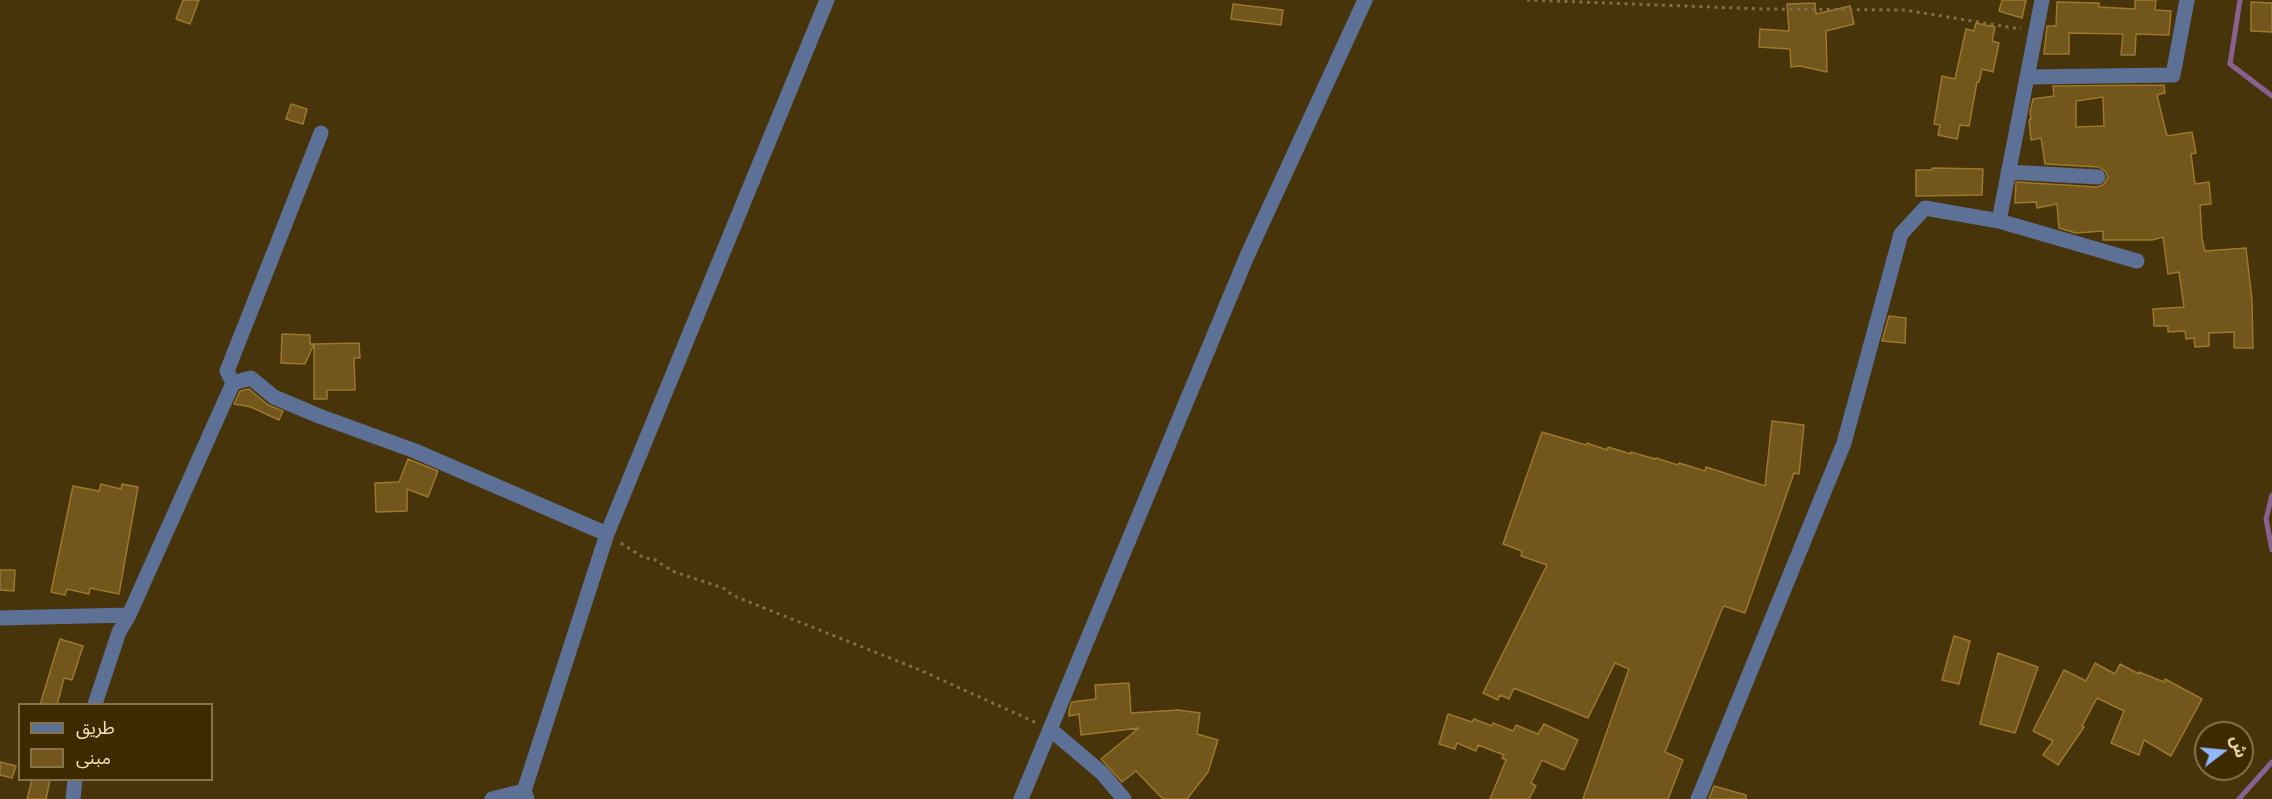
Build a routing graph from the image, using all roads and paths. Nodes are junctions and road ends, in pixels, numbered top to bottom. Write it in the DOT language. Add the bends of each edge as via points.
graph roads {
  1 [pos="827,0"];
  2 [pos="1365,0"];
  3 [pos="1527,0"];
  4 [pos="2042,0"];
  5 [pos="2187,0"];
  6 [pos="2036,31"];
  7 [pos="2027,76"];
  8 [pos="321,133"];
  9 [pos="2008,172"];
  10 [pos="2098,177"];
  11 [pos="1999,222"];
  12 [pos="2137,261"];
  13 [pos="230,377"];
  14 [pos="607,534"];
  15 [pos="129,615"];
  16 [pos="0,618"];
  17 [pos="97,703"];
  18 [pos="1050,729"];
  19 [pos="75,781"];
  20 [pos="525,795"];
  21 [pos="73,799"];
  22 [pos="492,799"];
  23 [pos="1021,799"];
  24 [pos="1124,799"];
  25 [pos="1698,799"];
  1 -- 14 [label="street"];
  2 -- 18 [label="street" via="1247,256"];
  3 -- 6 [label="path" via="1905,10"];
  4 -- 6 [label="street"];
  5 -- 7 [label="street" via="2173,75"];
  6 -- 7 [label="street"];
  7 -- 9 [label="street"];
  8 -- 13 [label="street"];
  9 -- 10 [label="street"];
  9 -- 11 [label="street"];
  11 -- 12 [label="street"];
  11 -- 25 [label="street" via="1925,208 1901,234 1844,443"];
  13 -- 14 [label="street" via="251,378 274,397 415,451"];
  13 -- 15 [label="street"];
  14 -- 18 [label="path" via="672,571 723,588 734,596 920,670"];
  14 -- 20 [label="street"];
  15 -- 16 [label="street"];
  15 -- 17 [label="street" via="119,632"];
  18 -- 23 [label="street"];
  18 -- 24 [label="street" via="1102,773"];
  19 -- 21 [label="street"];
  20 -- 22 [label="street"];
}
